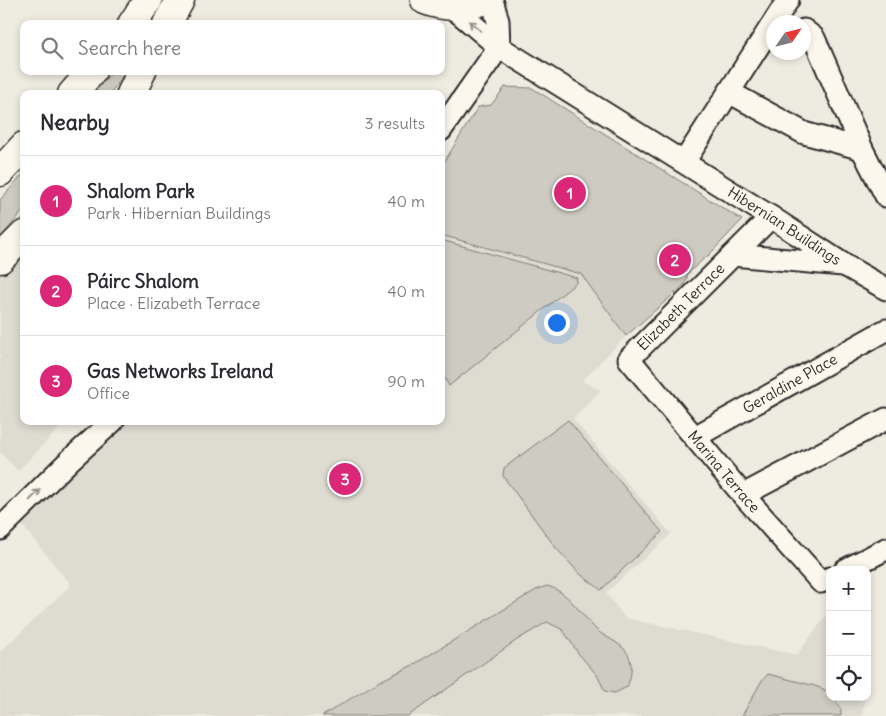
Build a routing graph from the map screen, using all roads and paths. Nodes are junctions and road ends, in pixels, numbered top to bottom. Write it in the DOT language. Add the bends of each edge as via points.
graph roads {
  1 [pos="148,0"];
  2 [pos="180,0"];
  3 [pos="485,0"];
  4 [pos="492,0"];
  5 [pos="438,3"];
  6 [pos="788,11"];
  7 [pos="135,20"];
  8 [pos="169,20"];
  9 [pos="811,36"];
  10 [pos="499,46"];
  11 [pos="89,75"];
  12 [pos="140,75"];
  13 [pos="75,90"];
  14 [pos="133,90"];
  15 [pos="729,92"];
  16 [pos="445,124"];
  17 [pos="862,149"];
  18 [pos="20,150"];
  19 [pos="684,162"];
  20 [pos="0,172"];
  21 [pos="886,196"];
  22 [pos="771,216"];
  23 [pos="20,240"];
  24 [pos="733,255"];
  25 [pos="0,259"];
  26 [pos="846,266"];
  27 [pos="886,289"];
  28 [pos="886,330"];
  29 [pos="628,359"];
  30 [pos="886,419"];
  31 [pos="109,425"];
  32 [pos="695,438"];
  33 [pos="743,495"];
  34 [pos="0,529"];
  35 [pos="886,548"];
  36 [pos="852,566"];
  37 [pos="825,580"];
  1 -- 7 [label="highway"];
  2 -- 8 [label="highway"];
  3 -- 5 [label="highway" via="476,4"];
  4 -- 10 [label="street" via="498,21"];
  10 -- 5 [label="street, Hibernian Buildings, one-way"];
  6 -- 15 [label="street"];
  9 -- 17 [label="street"];
  10 -- 16 [label="street"];
  10 -- 19 [label="street, Hibernian Buildings"];
  11 -- 13 [label="highway"];
  12 -- 14 [label="highway"];
  15 -- 17 [label="street" via="804,133"];
  15 -- 19 [label="street"];
  17 -- 21 [label="street"];
  18 -- 20 [label="highway"];
  19 -- 22 [label="street, Hibernian Buildings"];
  22 -- 24 [label="street, Elizabeth Terrace"];
  22 -- 26 [label="street, Hibernian Buildings"];
  23 -- 25 [label="highway"];
  24 -- 26 [label="street, Elizabeth Terrace"];
  24 -- 29 [label="street, Elizabeth Terrace"];
  26 -- 27 [label="street, Hibernian Buildings"];
  28 -- 32 [label="street, Geraldine Place"];
  29 -- 32 [label="street, Marina Terrace"];
  30 -- 33 [label="street"];
  34 -- 31 [label="street, one-way"];
  32 -- 33 [label="street, Marina Terrace"];
  33 -- 37 [label="street, Marina Terrace"];
  35 -- 36 [label="street"];
}
